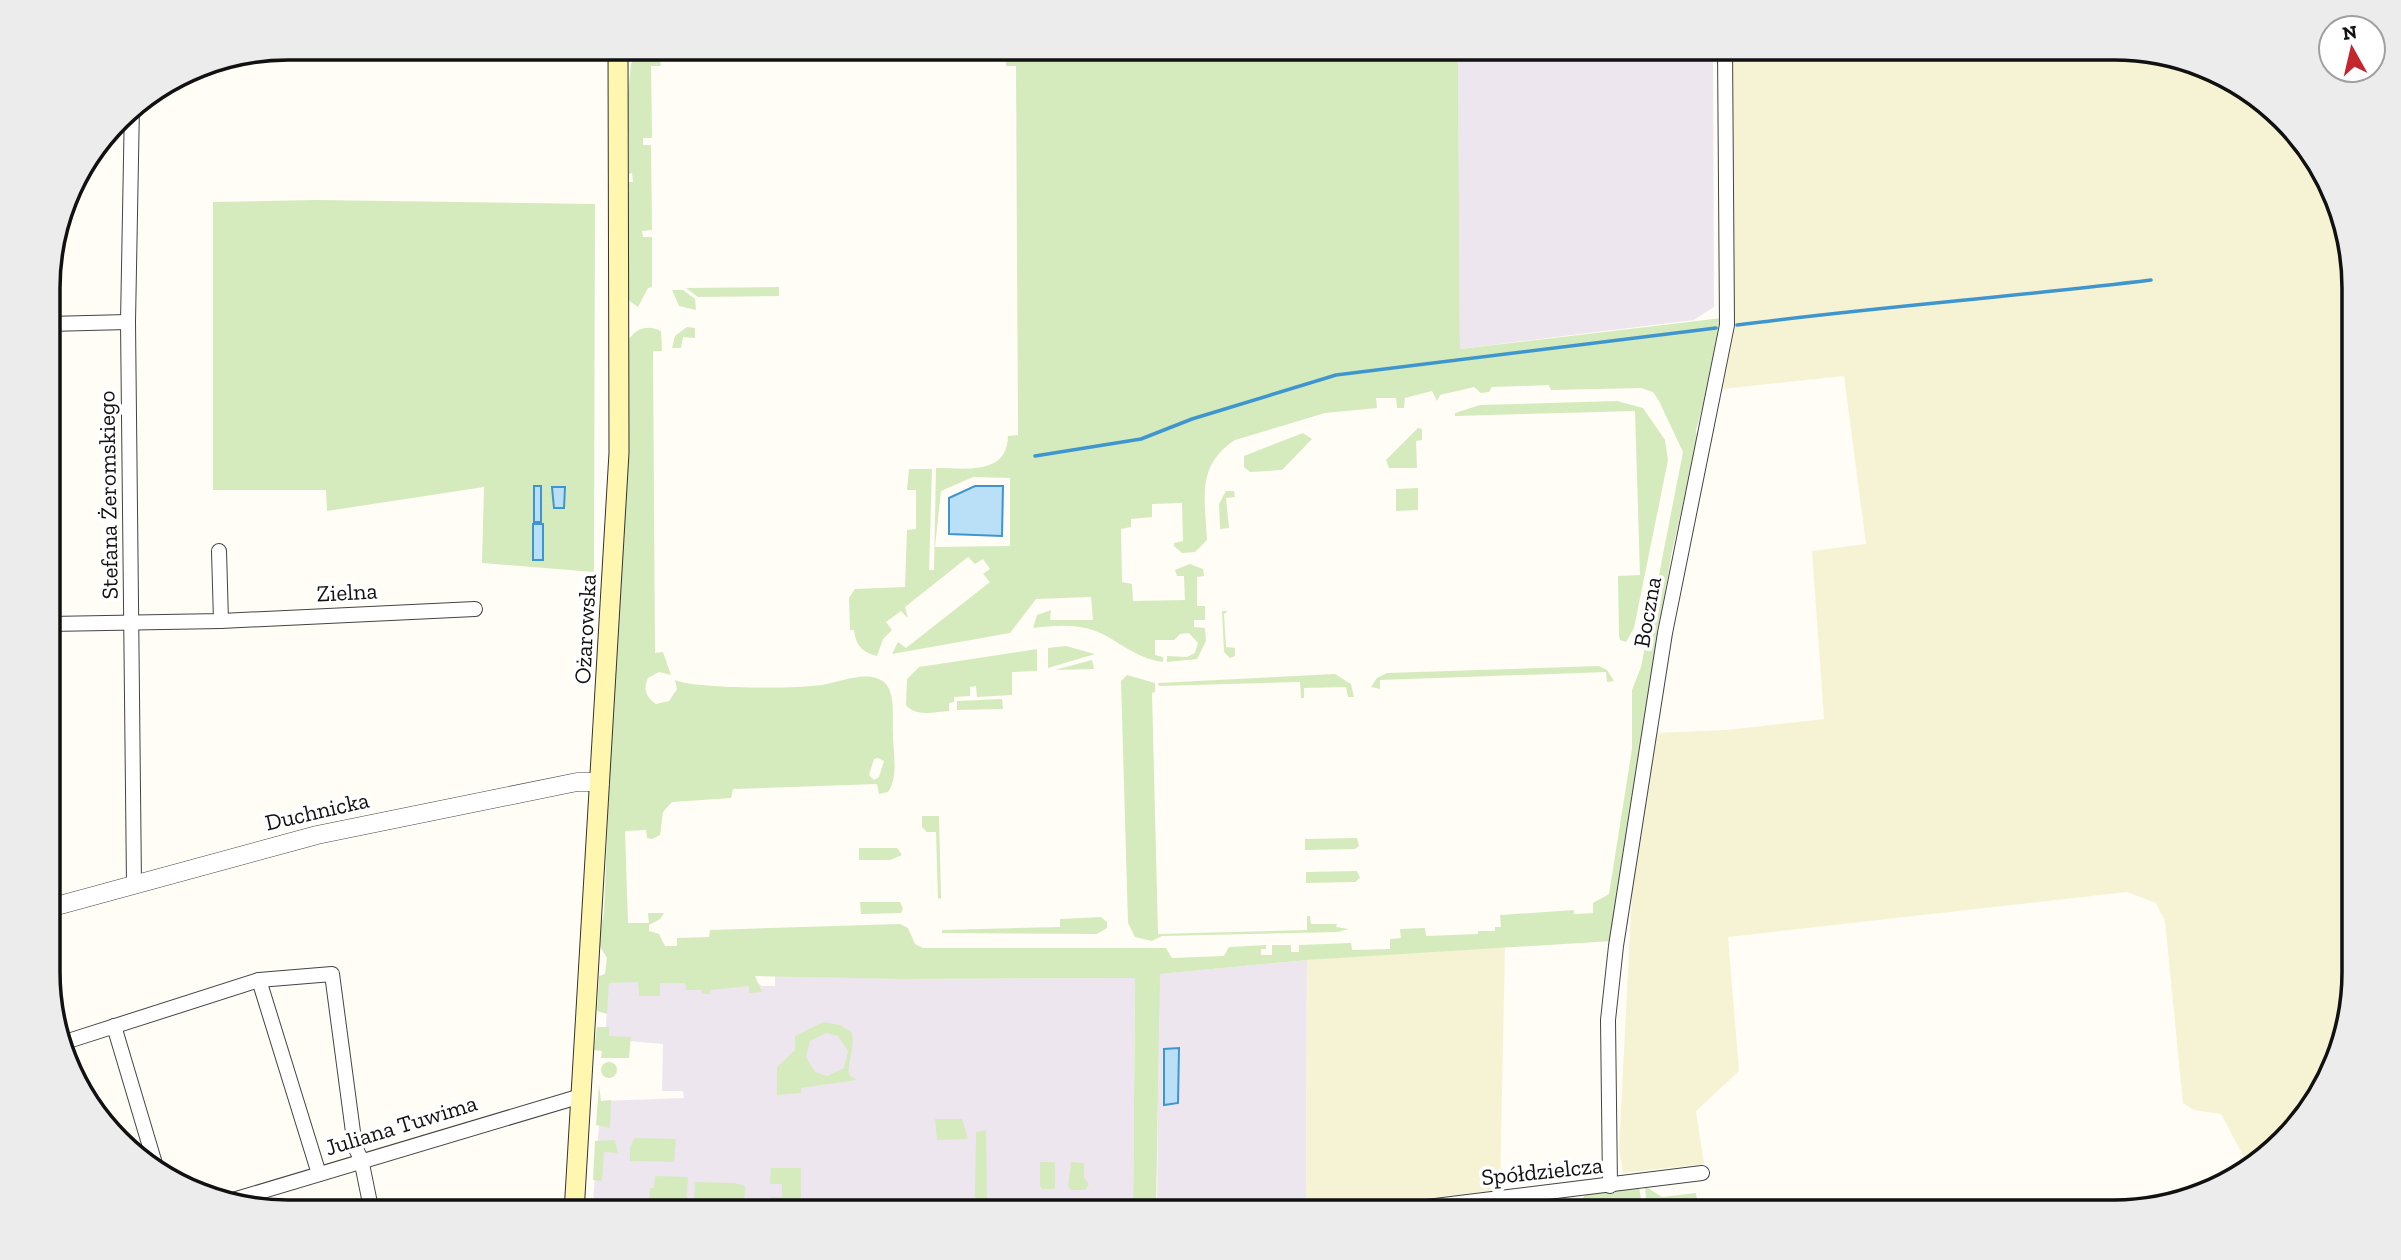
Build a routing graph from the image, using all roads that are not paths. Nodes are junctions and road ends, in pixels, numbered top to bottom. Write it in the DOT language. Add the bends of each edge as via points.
graph roads {
  1 [pos="618,60"];
  2 [pos="1725,60"];
  3 [pos="132,121"];
  4 [pos="128,323"];
  5 [pos="60,324"];
  6 [pos="219,551"];
  7 [pos="475,609"];
  8 [pos="221,621"];
  9 [pos="132,623"];
  10 [pos="60,624"];
  11 [pos="600,782"];
  12 [pos="134,884"];
  13 [pos="60,905"];
  14 [pos="259,980"];
  15 [pos="114,1026"];
  16 [pos="70,1040"];
  17 [pos="581,1096"];
  18 [pos="153,1156"];
  19 [pos="361,1160"];
  20 [pos="1702,1173"];
  21 [pos="319,1174"];
  22 [pos="1610,1186"];
  23 [pos="245,1196"];
  24 [pos="369,1200"];
  25 [pos="575,1200"];
  26 [pos="1490,1200"];
  1 -- 11 [label="main road, Ożarowska" via="618,453"];
  2 -- 22 [label="street, Boczna" via="1727,325 1665,633 1616,946 1608,1020"];
  3 -- 4 [label="street, Stefana Żeromskiego"];
  4 -- 5 [label="street"];
  4 -- 9 [label="street, Stefana Żeromskiego"];
  6 -- 8 [label="street"];
  7 -- 8 [label="street, Zielna"];
  8 -- 9 [label="street, Zielna"];
  9 -- 10 [label="street, Zielna"];
  9 -- 12 [label="street, Stefana Żeromskiego"];
  11 -- 12 [label="street, Duchnicka" via="577,782 317,835"];
  11 -- 17 [label="main road, Ożarowska"];
  12 -- 13 [label="street, Duchnicka"];
  14 -- 15 [label="street"];
  14 -- 19 [label="street" via="332,974 355,1147"];
  14 -- 21 [label="street"];
  15 -- 16 [label="street"];
  15 -- 18 [label="street"];
  17 -- 19 [label="street, Juliana Tuwima"];
  17 -- 25 [label="main road, Ożarowska"];
  19 -- 21 [label="street, Juliana Tuwima"];
  19 -- 24 [label="street"];
  20 -- 22 [label="street, Spółdzielcza"];
  21 -- 23 [label="street, Juliana Tuwima"];
  22 -- 26 [label="street, Spółdzielcza"];
}
